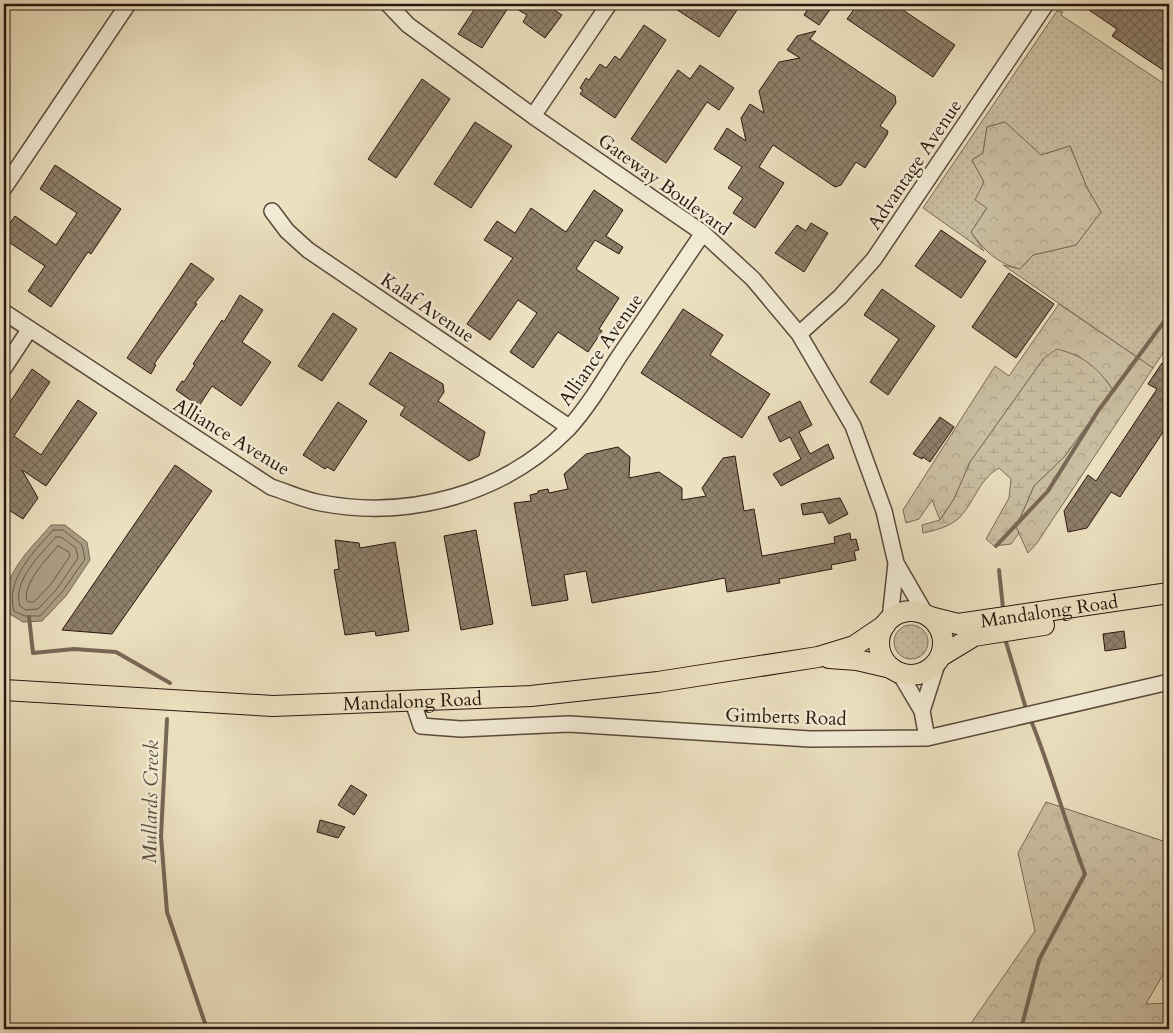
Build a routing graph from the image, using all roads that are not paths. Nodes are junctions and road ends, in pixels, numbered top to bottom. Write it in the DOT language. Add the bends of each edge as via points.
graph roads {
  1 [pos="128,4"];
  2 [pos="388,4"];
  3 [pos="609,4"];
  4 [pos="1046,4"];
  5 [pos="534,116"];
  6 [pos="4,188"];
  7 [pos="272,211"];
  8 [pos="703,233"];
  9 [pos="4,312"];
  10 [pos="29,330"];
  11 [pos="799,334"];
  12 [pos="4,368"];
  13 [pos="569,427"];
  14 [pos="896,564"];
  15 [pos="1169,593"];
  16 [pos="1169,604"];
  17 [pos="928,616"];
  18 [pos="888,622"];
  19 [pos="818,657"];
  20 [pos="940,658"];
  21 [pos="895,670"];
  22 [pos="1169,682"];
  23 [pos="4,690"];
  24 [pos="413,702"];
  25 [pos="922,711"];
  26 [pos="927,738"];
  1 -- 6 [label="street"];
  2 -- 5 [label="street, Gateway Boulevard" via="408,25"];
  3 -- 5 [label="street"];
  4 -- 11 [label="street, Advantage Avenue" via="874,259 840,297"];
  5 -- 8 [label="street, Gateway Boulevard"];
  7 -- 13 [label="street, Kalaf Avenue" via="287,231 308,250"];
  8 -- 11 [label="street, Gateway Boulevard" via="753,279"];
  8 -- 13 [label="street, Alliance Avenue"];
  9 -- 10 [label="street, Alliance Avenue"];
  10 -- 12 [label="street"];
  10 -- 13 [label="street, Alliance Avenue" via="271,487 320,503 373,509 415,506 465,495 513,472 547,448"];
  11 -- 14 [label="street, Gateway Boulevard" via="853,426 884,511"];
  14 -- 17 [label="street, Gateway Boulevard"];
  14 -- 18 [label="street, Gateway Boulevard"];
  15 -- 17 [label="main road, Mandalong Road" via="958,624"];
  16 -- 20 [label="main road, Mandalong Road" via="974,636"];
  17 -- 18 [label="main road" via="906,612"];
  17 -- 20 [label="main road" via="941,632 943,646"];
  18 -- 19 [label="main road, Mandalong Road" via="854,646"];
  18 -- 21 [label="main road" via="881,632 880,646 885,662"];
  19 -- 21 [label="main road, Mandalong Road" via="857,660"];
  19 -- 24 [label="main road, Mandalong Road" via="658,682 531,696"];
  20 -- 21 [label="main road" via="925,672 915,675"];
  20 -- 25 [label="street"];
  21 -- 25 [label="street"];
  22 -- 26 [label="street, Gimberts Road"];
  23 -- 24 [label="main road, Mandalong Road" via="273,706"];
  24 -- 26 [label="street, Gimberts Road" via="421,726 461,729 570,724 810,739"];
  25 -- 26 [label="street"];
}
